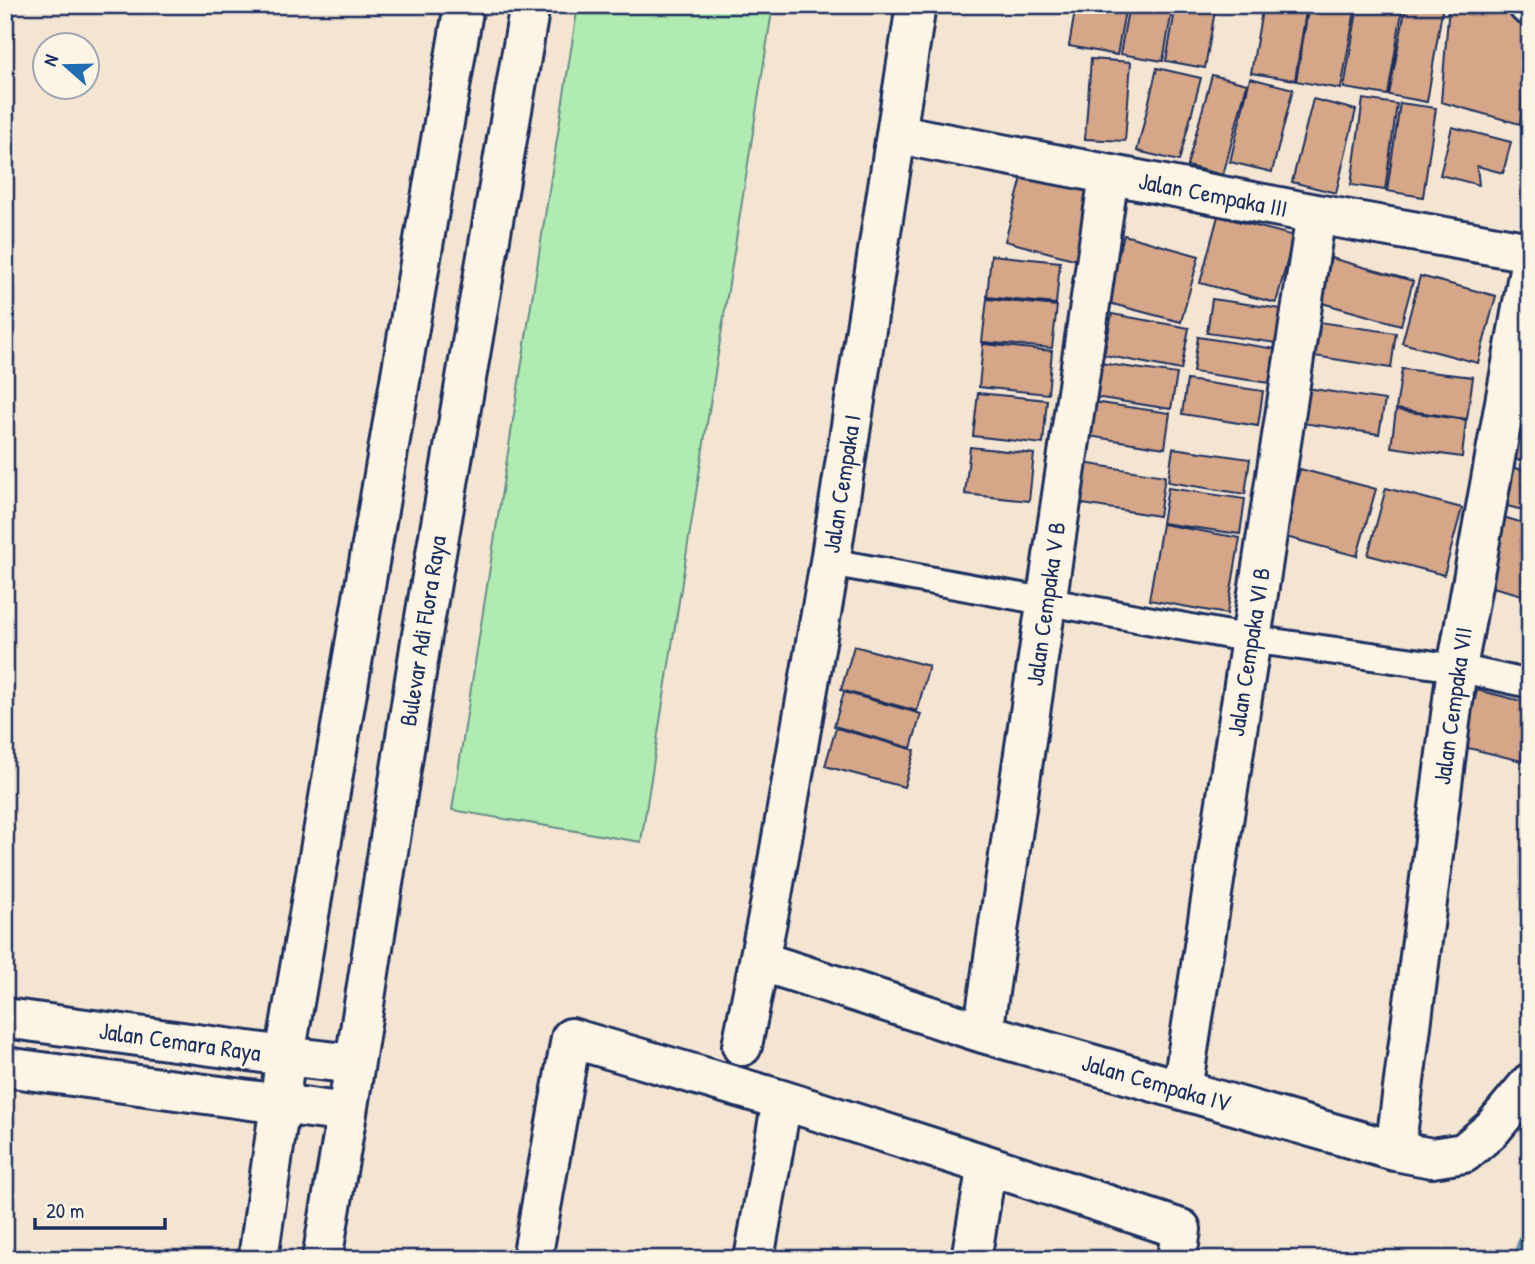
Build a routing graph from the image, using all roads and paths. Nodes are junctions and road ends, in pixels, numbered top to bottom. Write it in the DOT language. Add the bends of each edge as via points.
graph roads {
  1 [pos="464,5"];
  2 [pos="530,5"];
  3 [pos="916,5"];
  4 [pos="897,134"];
  5 [pos="1109,175"];
  6 [pos="1315,215"];
  7 [pos="1530,252"];
  8 [pos="1530,264"];
  9 [pos="830,562"];
  10 [pos="1046,601"];
  11 [pos="1251,639"];
  12 [pos="1457,668"];
  13 [pos="1530,684"];
  14 [pos="760,961"];
  15 [pos="5,1018"];
  16 [pos="983,1033"];
  17 [pos="742,1046"];
  18 [pos="285,1056"];
  19 [pos="354,1064"];
  20 [pos="5,1067"];
  21 [pos="1530,1083"];
  22 [pos="1182,1090"];
  23 [pos="782,1100"];
  24 [pos="280,1104"];
  25 [pos="347,1113"];
  26 [pos="1395,1151"];
  27 [pos="987,1165"];
  28 [pos="258,1259"];
  29 [pos="322,1259"];
  30 [pos="532,1259"];
  31 [pos="754,1259"];
  32 [pos="971,1259"];
  33 [pos="1177,1259"];
  1 -- 18 [label="street"];
  2 -- 19 [label="street, Bulevar Adi Flora Raya"];
  3 -- 4 [label="street, Jalan Cempaka I"];
  4 -- 5 [label="street, Jalan Cempaka III"];
  4 -- 9 [label="street, Jalan Cempaka I"];
  5 -- 6 [label="street, Jalan Cempaka III"];
  5 -- 10 [label="street, Jalan Cempaka V B"];
  6 -- 7 [label="street, Jalan Cempaka III"];
  6 -- 11 [label="street, Jalan Cempaka VI B"];
  8 -- 12 [label="street, Jalan Cempaka VII"];
  9 -- 10 [label="lane"];
  9 -- 14 [label="street, Jalan Cempaka I"];
  10 -- 11 [label="lane"];
  10 -- 16 [label="street, Jalan Cempaka V B"];
  11 -- 12 [label="lane"];
  11 -- 22 [label="street, Jalan Cempaka VI B"];
  12 -- 13 [label="lane"];
  12 -- 26 [label="street, Jalan Cempaka VII"];
  14 -- 16 [label="street, Jalan Cempaka IV"];
  14 -- 17 [label="street, Jalan Cempaka I"];
  15 -- 18 [label="street, Jalan Cemara Raya"];
  16 -- 22 [label="street, Jalan Cempaka IV"];
  18 -- 19 [label="street, Jalan Cemara Raya"];
  18 -- 24 [label="street"];
  19 -- 25 [label="street, Bulevar Adi Flora Raya"];
  20 -- 24 [label="street, Jalan Cemara Raya"];
  21 -- 26 [label="street, Jalan Cempaka IV" via="1492,1129 1464,1153 1432,1158"];
  22 -- 26 [label="street, Jalan Cempaka IV"];
  23 -- 27 [label="street"];
  23 -- 30 [label="street" via="570,1038"];
  23 -- 31 [label="street"];
  24 -- 25 [label="street, Jalan Cemara Raya"];
  24 -- 28 [label="street"];
  25 -- 29 [label="street, Bulevar Adi Flora Raya"];
  27 -- 32 [label="street"];
  27 -- 33 [label="street" via="1181,1229"];
}
